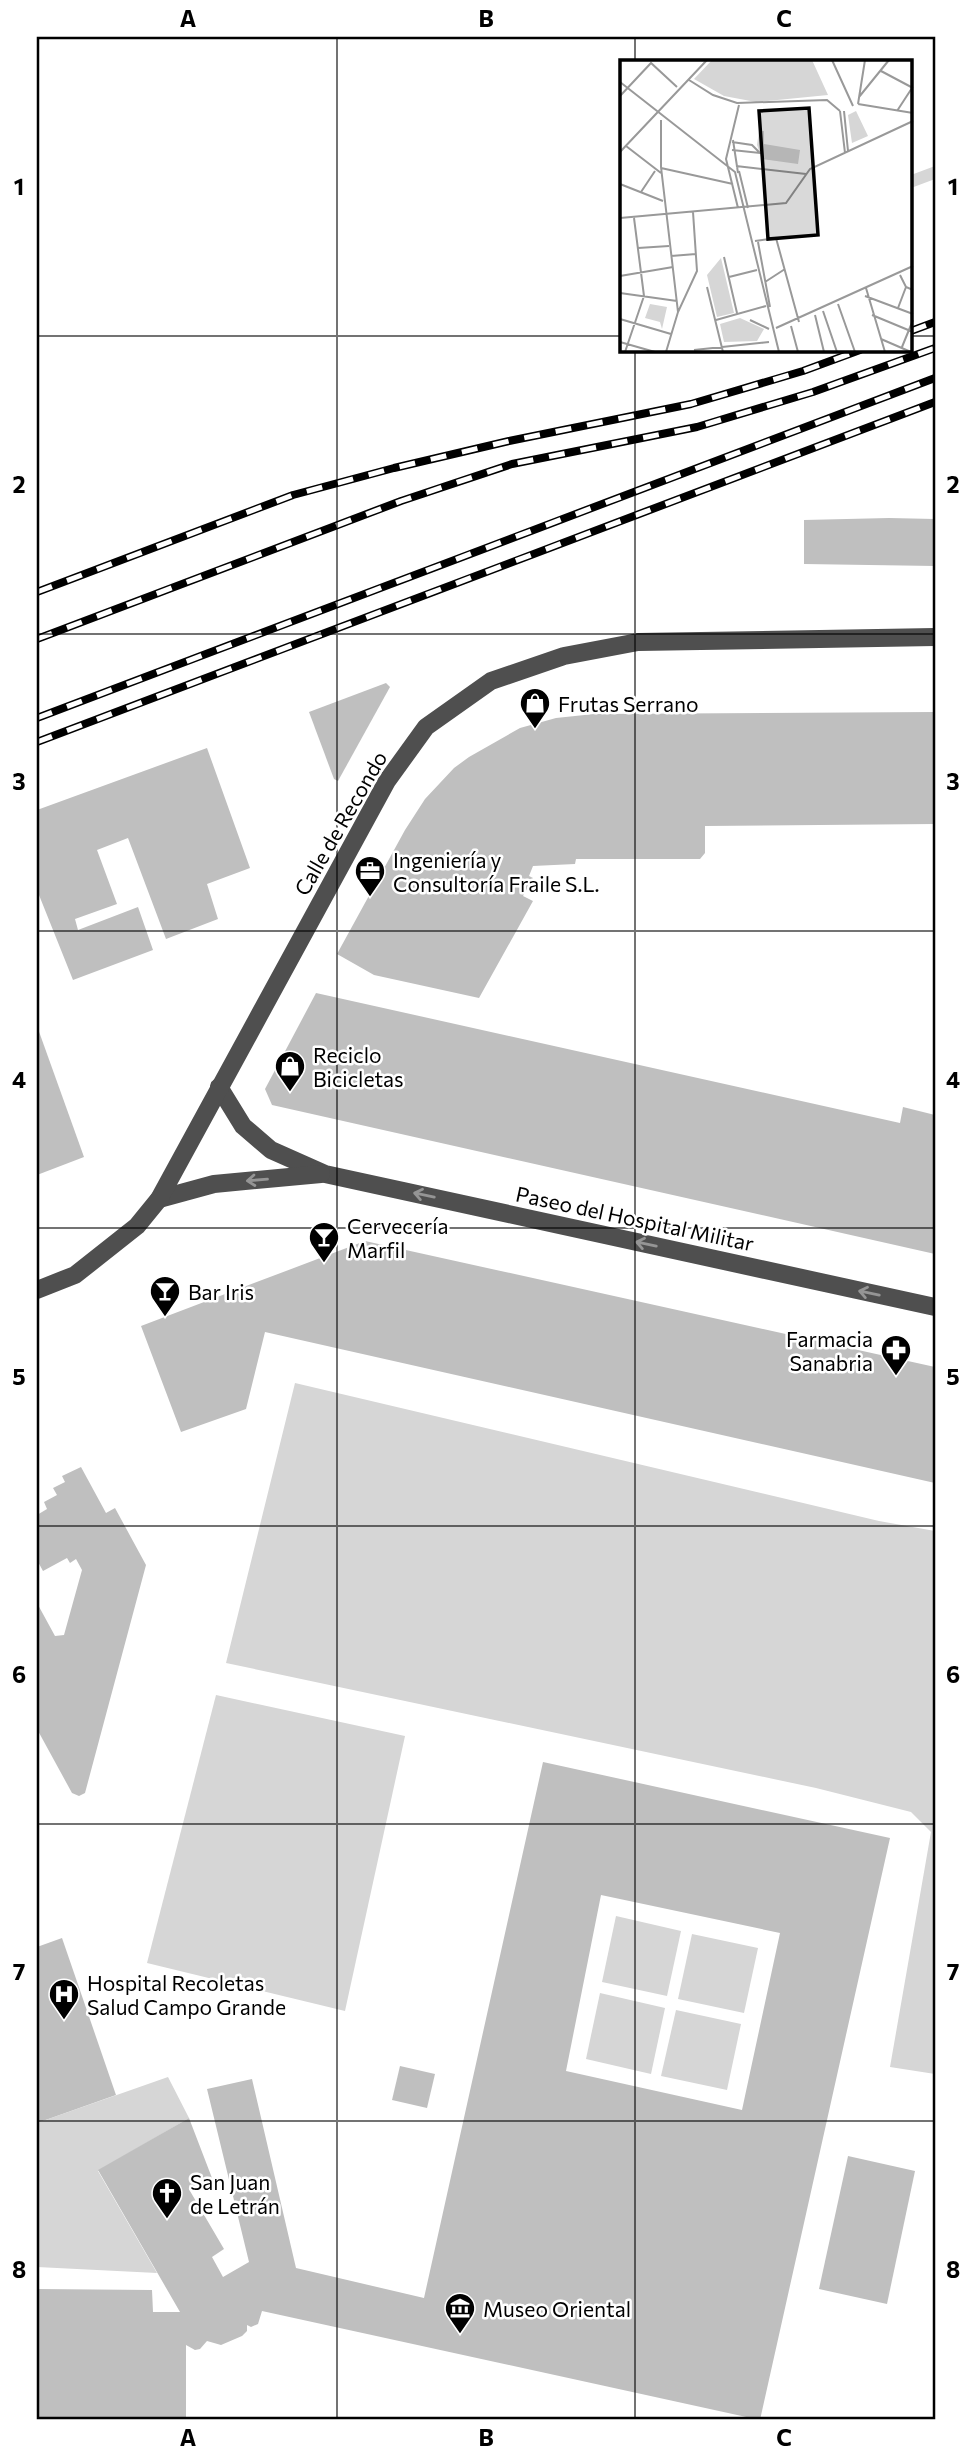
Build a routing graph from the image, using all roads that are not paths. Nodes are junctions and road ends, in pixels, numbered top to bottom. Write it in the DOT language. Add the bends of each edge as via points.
graph roads {
  1 [pos="935,637"];
  2 [pos="219,1087"];
  3 [pos="325,1174"];
  4 [pos="159,1199"];
  5 [pos="37,1290"];
  6 [pos="935,1307"];
  1 -- 2 [label="street, Calle de Recondo" via="638,642 564,656 491,681 426,727 387,781"];
  2 -- 3 [label="street, Paseo del Hospital Militar" via="243,1126 271,1150"];
  2 -- 4 [label="street, Calle de Recondo"];
  3 -- 4 [label="street, Paseo del Hospital Militar, one-way" via="214,1184"];
  6 -- 3 [label="street, Paseo del Hospital Militar, one-way"];
  4 -- 5 [label="street, Calle de Recondo" via="136,1226 75,1275"];
}
